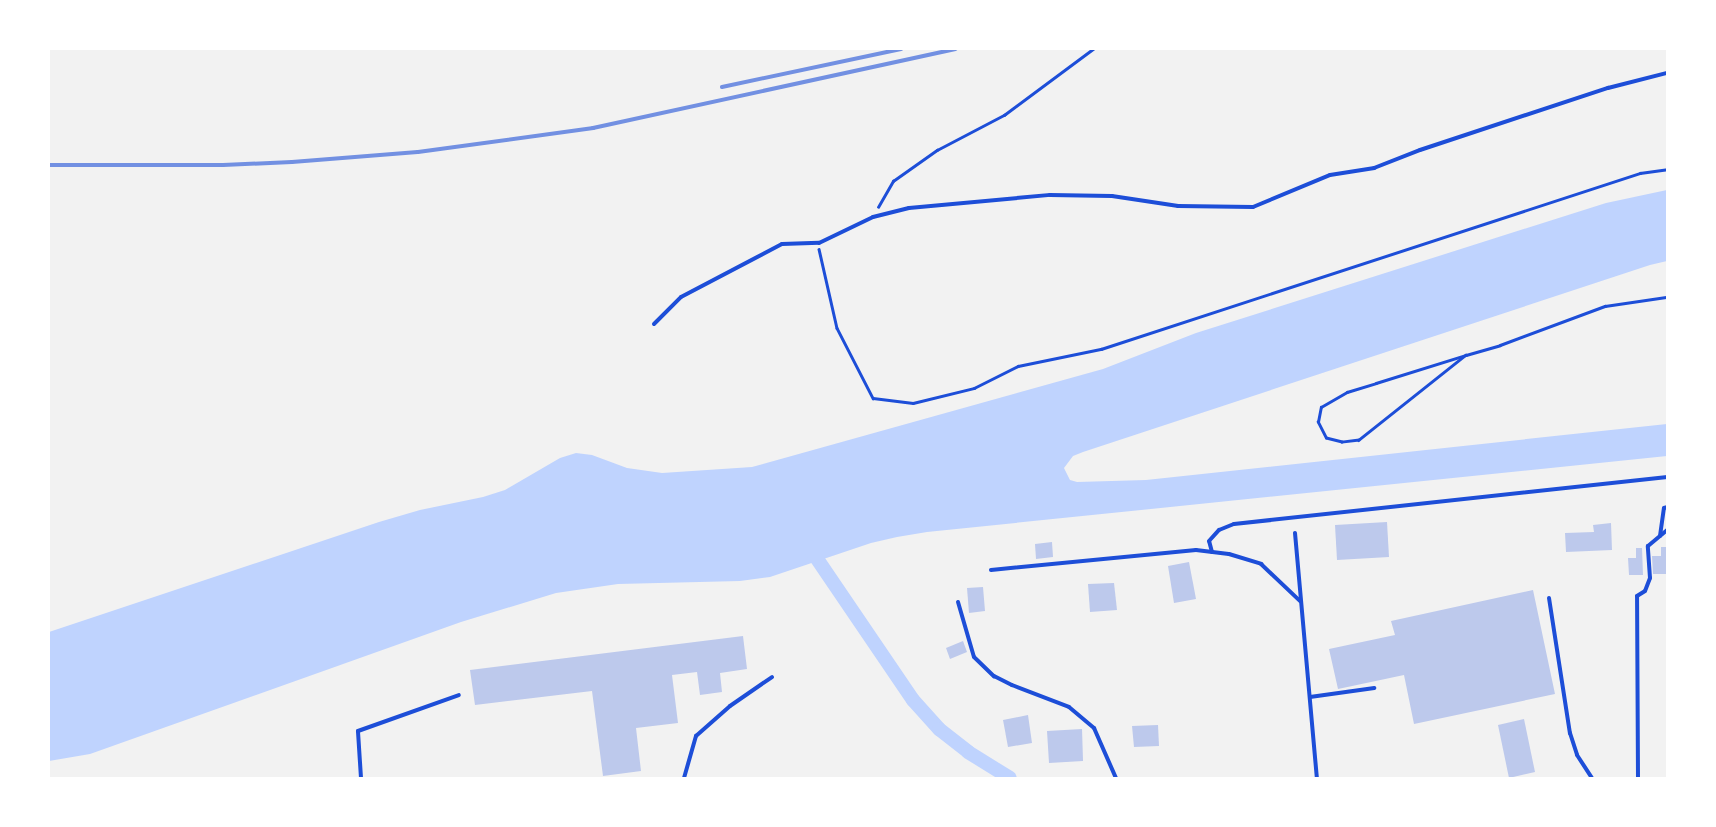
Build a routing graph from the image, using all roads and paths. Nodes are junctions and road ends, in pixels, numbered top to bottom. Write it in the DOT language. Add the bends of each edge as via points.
graph roads {
  1 [pos="1094,49"];
  2 [pos="1667,74"];
  3 [pos="1667,169"];
  4 [pos="872,217"];
  5 [pos="819,243"];
  6 [pos="1667,296"];
  7 [pos="654,324"];
  8 [pos="1466,355"];
  9 [pos="1667,478"];
  10 [pos="1667,507"];
  11 [pos="1667,530"];
  12 [pos="1295,533"];
  13 [pos="1660,536"];
  14 [pos="1212,552"];
  15 [pos="991,570"];
  16 [pos="1549,598"];
  17 [pos="1300,600"];
  18 [pos="958,602"];
  19 [pos="772,677"];
  20 [pos="1374,688"];
  21 [pos="459,695"];
  22 [pos="1310,697"];
  23 [pos="361,778"];
  24 [pos="684,778"];
  25 [pos="1116,778"];
  26 [pos="1317,778"];
  27 [pos="1592,778"];
  28 [pos="1638,778"];
  1 -- 4 [label="path" via="1004,115 937,150 893,180"];
  2 -- 4 [label="lane" via="1608,88 1374,168 1330,176 1254,206 1178,206 1112,196 1050,195 909,208"];
  3 -- 5 [label="path" via="1640,173 1101,350 1018,366 974,388 913,403 873,398 837,328"];
  4 -- 5 [label="lane"];
  5 -- 7 [label="lane" via="782,244 681,297"];
  6 -- 8 [label="path" via="1605,306"];
  8 -- 8 [label="path" via="1347,392 1321,407 1318,422 1326,438 1342,442 1359,440"];
  9 -- 14 [label="lane" via="1234,524 1219,530 1209,541"];
  10 -- 13 [label="lane" via="1664,508"];
  11 -- 13 [label="lane"];
  12 -- 17 [label="lane"];
  13 -- 28 [label="lane" via="1648,546 1650,578 1645,590 1637,596"];
  14 -- 15 [label="lane" via="1196,550"];
  14 -- 17 [label="lane" via="1261,564"];
  16 -- 27 [label="lane" via="1570,733 1577,755"];
  17 -- 22 [label="lane"];
  18 -- 25 [label="lane" via="974,657 994,676 1069,707 1094,728"];
  19 -- 24 [label="lane" via="730,706 696,736"];
  20 -- 22 [label="lane"];
  21 -- 23 [label="lane" via="358,731"];
  22 -- 26 [label="lane"];
}
